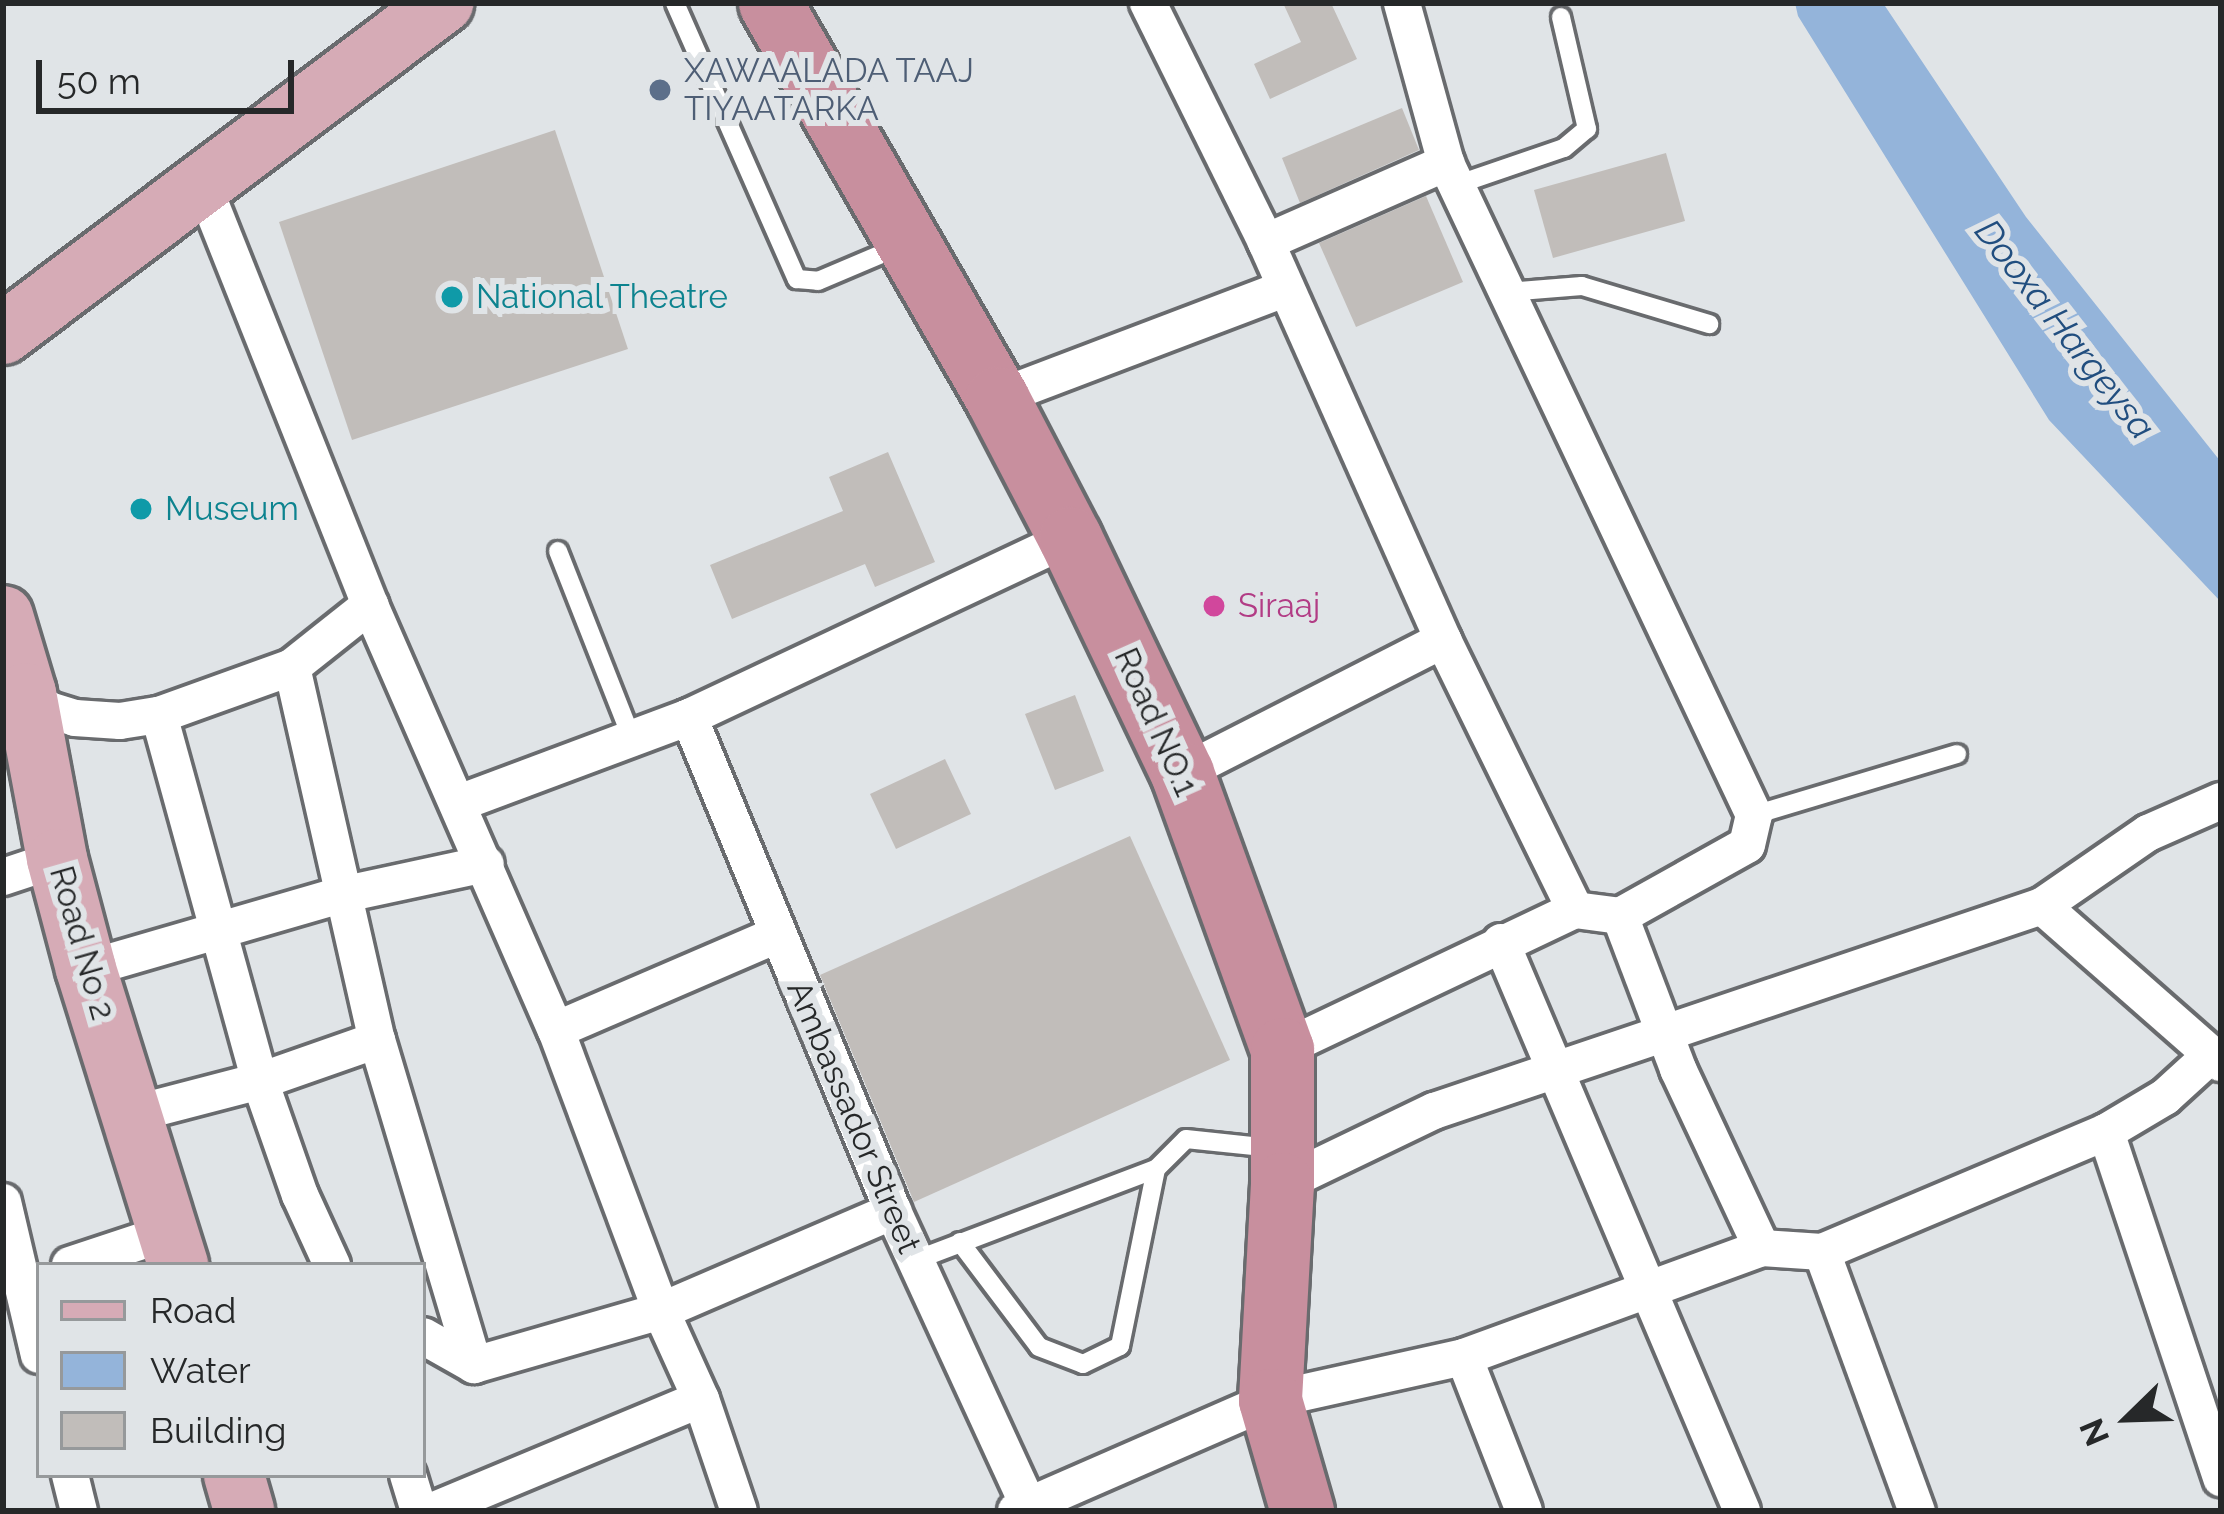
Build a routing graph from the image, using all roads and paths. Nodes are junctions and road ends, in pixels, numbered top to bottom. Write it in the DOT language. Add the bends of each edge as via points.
graph roads {
  1 [pos="443,3"];
  2 [pos="675,3"];
  3 [pos="770,3"];
  4 [pos="1148,3"];
  5 [pos="1402,3"];
  6 [pos="1561,17"];
  7 [pos="1451,174"];
  8 [pos="203,185"];
  9 [pos="1266,242"];
  10 [pos="908,243"];
  11 [pos="1286,288"];
  12 [pos="1507,292"];
  13 [pos="1709,325"];
  14 [pos="3,334"];
  15 [pos="997,398"];
  16 [pos="1070,538"];
  17 [pos="558,550"];
  18 [pos="370,605"];
  19 [pos="3,616"];
  20 [pos="1443,640"];
  21 [pos="292,667"];
  22 [pos="26,693"];
  23 [pos="159,715"];
  24 [pos="689,717"];
  25 [pos="633,741"];
  26 [pos="1958,754"];
  27 [pos="1182,773"];
  28 [pos="459,803"];
  29 [pos="2207,808"];
  30 [pos="1754,814"];
  31 [pos="2221,841"];
  32 [pos="486,864"];
  33 [pos="30,868"];
  34 [pos="341,895"];
  35 [pos="2042,906"];
  36 [pos="1575,910"];
  37 [pos="1620,916"];
  38 [pos="217,930"];
  39 [pos="777,935"];
  40 [pos="1502,942"];
  41 [pos="86,969"];
  42 [pos="556,1030"];
  43 [pos="1667,1033"];
  44 [pos="377,1040"];
  45 [pos="1282,1049"];
  46 [pos="2216,1059"];
  47 [pos="1553,1070"];
  48 [pos="260,1082"];
  49 [pos="133,1114"];
  50 [pos="2106,1132"];
  51 [pos="1282,1166"];
  52 [pos="1156,1169"];
  53 [pos="3,1202"];
  54 [pos="893,1211"];
  55 [pos="961,1242"];
  56 [pos="174,1248"];
  57 [pos="1762,1248"];
  58 [pos="1822,1252"];
  59 [pos="916,1260"];
  60 [pos="88,1262"];
  61 [pos="331,1262"];
  62 [pos="21,1280"];
  63 [pos="1649,1293"];
  64 [pos="661,1311"];
  65 [pos="426,1338"];
  66 [pos="36,1342"];
  67 [pos="1464,1357"];
  68 [pos="473,1365"];
  69 [pos="701,1399"];
  70 [pos="1270,1400"];
  71 [pos="71,1478"];
  72 [pos="235,1478"];
  73 [pos="409,1478"];
  74 [pos="2221,1478"];
  75 [pos="1026,1509"];
  76 [pos="79,1511"];
  77 [pos="244,1511"];
  78 [pos="419,1511"];
  79 [pos="432,1511"];
  80 [pos="739,1511"];
  81 [pos="1302,1511"];
  82 [pos="1524,1511"];
  83 [pos="1742,1511"];
  84 [pos="1917,1511"];
  1 -- 8 [label="main road"];
  2 -- 10 [label="lane" via="797,279 818,281"];
  3 -- 10 [label="highway, Road NO.1"];
  4 -- 9 [label="street"];
  5 -- 7 [label="street"];
  6 -- 7 [label="lane" via="1587,129 1564,148"];
  7 -- 9 [label="street"];
  7 -- 12 [label="street"];
  8 -- 14 [label="main road"];
  8 -- 18 [label="street"];
  9 -- 11 [label="street"];
  10 -- 15 [label="highway, Road NO.1"];
  11 -- 15 [label="street"];
  11 -- 20 [label="street"];
  12 -- 13 [label="lane" via="1582,286"];
  12 -- 30 [label="street"];
  15 -- 16 [label="highway, Road NO.1"];
  16 -- 24 [label="street"];
  16 -- 27 [label="highway, Road NO.1"];
  17 -- 25 [label="lane"];
  18 -- 21 [label="street"];
  18 -- 28 [label="street"];
  19 -- 22 [label="main road, Road No 2"];
  20 -- 27 [label="street"];
  20 -- 36 [label="street"];
  21 -- 23 [label="street"];
  21 -- 34 [label="street"];
  22 -- 23 [label="street" via="75,718"];
  22 -- 33 [label="main road, Road No 2"];
  23 -- 38 [label="street"];
  24 -- 25 [label="street"];
  24 -- 39 [label="street, Ambassador Street"];
  25 -- 28 [label="street"];
  26 -- 30 [label="lane"];
  27 -- 45 [label="highway, Road NO.1"];
  28 -- 32 [label="street"];
  29 -- 31 [label="street"];
  29 -- 35 [label="street" via="2148,833"];
  30 -- 37 [label="street" via="1747,845"];
  32 -- 34 [label="street"];
  32 -- 42 [label="street"];
  33 -- 41 [label="main road, Road No 2"];
  34 -- 38 [label="street"];
  34 -- 44 [label="street"];
  35 -- 43 [label="street"];
  35 -- 46 [label="street"];
  36 -- 37 [label="street"];
  36 -- 40 [label="street"];
  37 -- 43 [label="street"];
  38 -- 41 [label="street"];
  38 -- 48 [label="street"];
  39 -- 42 [label="street"];
  39 -- 54 [label="street, Ambassador Street"];
  40 -- 45 [label="street"];
  40 -- 47 [label="street"];
  41 -- 49 [label="main road, Road No 2"];
  42 -- 64 [label="street"];
  43 -- 47 [label="street"];
  43 -- 57 [label="street"];
  44 -- 48 [label="street"];
  44 -- 68 [label="street"];
  45 -- 51 [label="highway, Road NO.1"];
  46 -- 50 [label="street"];
  47 -- 51 [label="street"];
  47 -- 63 [label="street"];
  48 -- 49 [label="street"];
  48 -- 61 [label="street"];
  49 -- 56 [label="main road, Road No 2"];
  50 -- 58 [label="street"];
  50 -- 74 [label="street"];
  51 -- 52 [label="lane" via="1186,1139"];
  51 -- 70 [label="highway, Road NO.1"];
  52 -- 55 [label="lane"];
  52 -- 55 [label="lane" via="1120,1346 1083,1364 1040,1347"];
  53 -- 62 [label="street"];
  54 -- 59 [label="street, Ambassador Street"];
  54 -- 64 [label="street"];
  55 -- 59 [label="lane"];
  56 -- 60 [label="street"];
  57 -- 58 [label="street"];
  57 -- 63 [label="street"];
  58 -- 84 [label="street"];
  59 -- 75 [label="street, Ambassador Street"];
  62 -- 66 [label="street"];
  63 -- 67 [label="street"];
  63 -- 83 [label="street"];
  64 -- 68 [label="street"];
  64 -- 69 [label="street"];
  65 -- 68 [label="street"];
  67 -- 70 [label="street"];
  67 -- 82 [label="street"];
  69 -- 79 [label="street"];
  69 -- 80 [label="street"];
  70 -- 75 [label="street"];
  70 -- 81 [label="highway, Road NO.1"];
  71 -- 76 [label="street"];
  72 -- 77 [label="main road"];
  73 -- 78 [label="street"];
}
